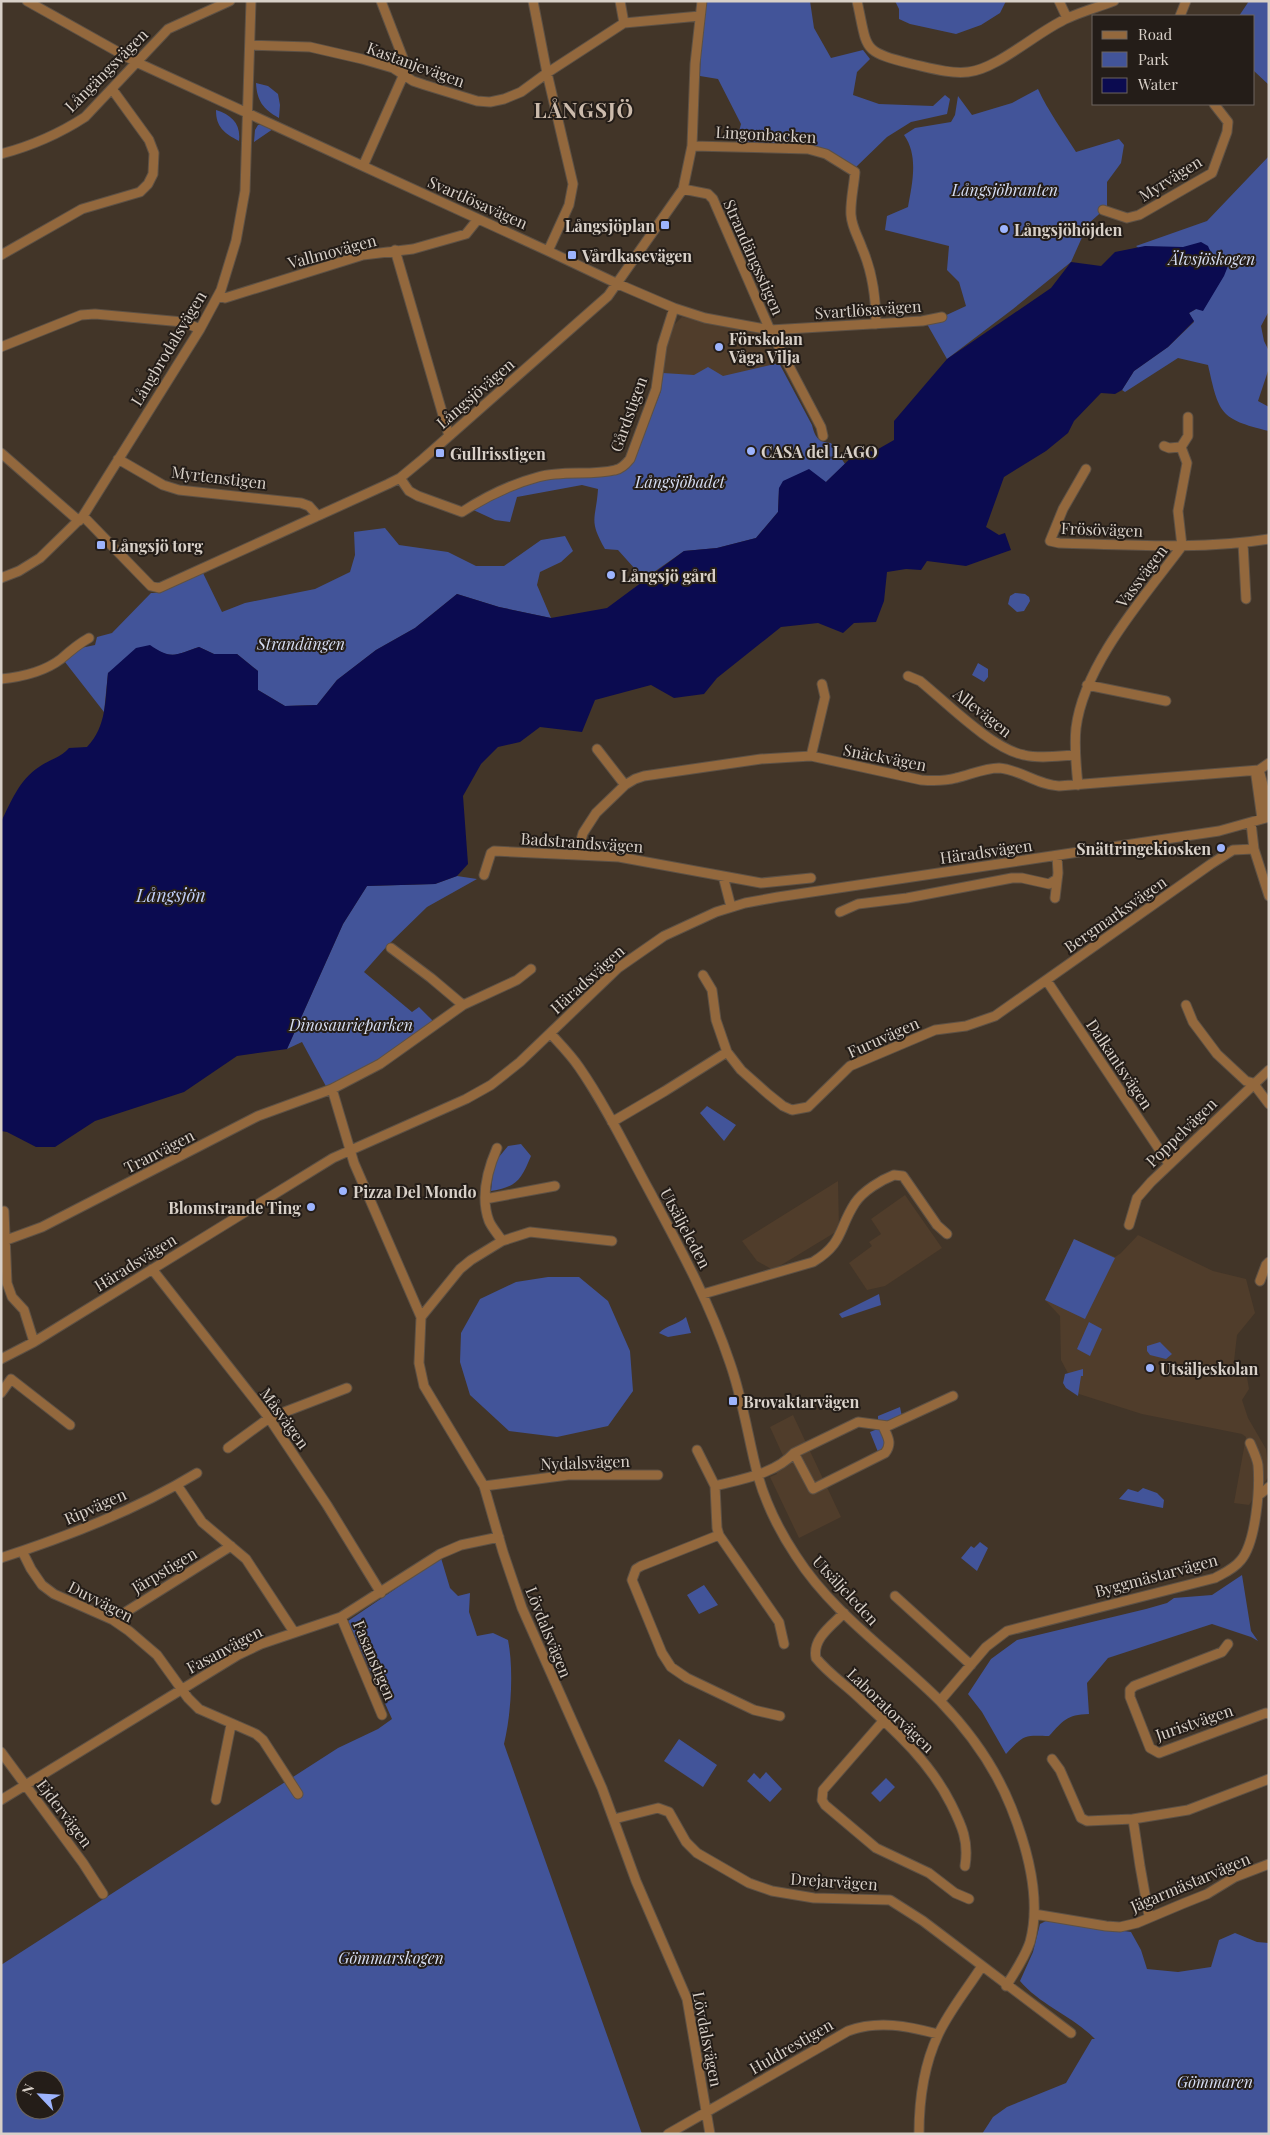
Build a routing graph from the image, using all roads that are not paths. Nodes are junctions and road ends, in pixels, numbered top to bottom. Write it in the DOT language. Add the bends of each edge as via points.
graph roads {
  1 [pos="27,1"];
  2 [pos="230,1"];
  3 [pos="251,1"];
  4 [pos="381,1"];
  5 [pos="533,1"];
  6 [pos="620,1"];
  7 [pos="702,1"];
  8 [pos="857,1"];
  9 [pos="1059,1"];
  10 [pos="1114,1"];
  11 [pos="700,16"];
  12 [pos="1067,18"];
  13 [pos="624,23"];
  14 [pos="250,45"];
  15 [pos="136,62"];
  16 [pos="546,73"];
  17 [pos="404,74"];
  18 [pos="112,89"];
  19 [pos="1215,105"];
  20 [pos="248,113"];
  21 [pos="692,146"];
  22 [pos="1,154"];
  23 [pos="363,166"];
  24 [pos="683,189"];
  25 [pos="1103,210"];
  26 [pos="478,219"];
  27 [pos="394,250"];
  28 [pos="548,250"];
  29 [pos="1,255"];
  30 [pos="618,284"];
  31 [pos="218,296"];
  32 [pos="674,308"];
  33 [pos="942,317"];
  34 [pos="876,324"];
  35 [pos="200,329"];
  36 [pos="770,330"];
  37 [pos="1,346"];
  38 [pos="1188,417"];
  39 [pos="449,436"];
  40 [pos="823,436"];
  41 [pos="1164,446"];
  42 [pos="1181,447"];
  43 [pos="1,453"];
  44 [pos="118,458"];
  45 [pos="1086,469"];
  46 [pos="400,478"];
  47 [pos="318,516"];
  48 [pos="81,519"];
  49 [pos="1269,539"];
  50 [pos="1243,543"];
  51 [pos="1182,546"];
  52 [pos="1,578"];
  53 [pos="1246,599"];
  54 [pos="89,638"];
  55 [pos="908,676"];
  56 [pos="1,679"];
  57 [pos="822,684"];
  58 [pos="1087,685"];
  59 [pos="1166,700"];
  60 [pos="598,749"];
  61 [pos="1074,755"];
  62 [pos="811,756"];
  63 [pos="1269,763"];
  64 [pos="1259,770"];
  65 [pos="625,785"];
  66 [pos="1078,785"];
  67 [pos="1267,818"];
  68 [pos="1251,823"];
  69 [pos="1254,849"];
  70 [pos="577,854"];
  71 [pos="1057,856"];
  72 [pos="484,875"];
  73 [pos="723,876"];
  74 [pos="811,878"];
  75 [pos="1056,879"];
  76 [pos="1269,896"];
  77 [pos="1055,898"];
  78 [pos="731,907"];
  79 [pos="840,912"];
  80 [pos="391,948"];
  81 [pos="531,969"];
  82 [pos="703,975"];
  83 [pos="1047,981"];
  84 [pos="463,1005"];
  85 [pos="1186,1005"];
  86 [pos="550,1033"];
  87 [pos="727,1052"];
  88 [pos="1269,1070"];
  89 [pos="1253,1083"];
  90 [pos="332,1089"];
  91 [pos="1269,1104"];
  92 [pos="612,1122"];
  93 [pos="497,1148"];
  94 [pos="351,1149"];
  95 [pos="1169,1164"];
  96 [pos="555,1186"];
  97 [pos="485,1199"];
  98 [pos="4,1211"];
  99 [pos="1129,1225"];
  100 [pos="947,1234"];
  101 [pos="502,1240"];
  102 [pos="3,1241"];
  103 [pos="612,1241"];
  104 [pos="1269,1262"];
  105 [pos="152,1269"];
  106 [pos="1260,1281"];
  107 [pos="703,1294"];
  108 [pos="420,1317"];
  109 [pos="34,1342"];
  110 [pos="1,1359"];
  111 [pos="347,1388"];
  112 [pos="1,1393"];
  113 [pos="953,1396"];
  114 [pos="269,1418"];
  115 [pos="70,1425"];
  116 [pos="883,1426"];
  117 [pos="1250,1443"];
  118 [pos="228,1448"];
  119 [pos="697,1450"];
  120 [pos="794,1453"];
  121 [pos="197,1473"];
  122 [pos="658,1475"];
  123 [pos="758,1475"];
  124 [pos="177,1484"];
  125 [pos="484,1486"];
  126 [pos="715,1486"];
  127 [pos="1269,1487"];
  128 [pos="1259,1495"];
  129 [pos="719,1535"];
  130 [pos="499,1537"];
  131 [pos="231,1546"];
  132 [pos="22,1551"];
  133 [pos="1,1558"];
  134 [pos="381,1593"];
  135 [pos="895,1596"];
  136 [pos="844,1613"];
  137 [pos="341,1617"];
  138 [pos="113,1620"];
  139 [pos="294,1632"];
  140 [pos="784,1644"];
  141 [pos="1228,1644"];
  142 [pos="972,1665"];
  143 [pos="181,1689"];
  144 [pos="940,1701"];
  145 [pos="1269,1714"];
  146 [pos="382,1715"];
  147 [pos="780,1716"];
  148 [pos="884,1720"];
  149 [pos="231,1725"];
  150 [pos="1,1752"];
  151 [pos="1052,1760"];
  152 [pos="1269,1779"];
  153 [pos="26,1786"];
  154 [pos="298,1794"];
  155 [pos="1,1800"];
  156 [pos="216,1800"];
  157 [pos="614,1819"];
  158 [pos="1133,1819"];
  159 [pos="1269,1864"];
  160 [pos="964,1866"];
  161 [pos="103,1894"];
  162 [pos="970,1899"];
  163 [pos="1034,1914"];
  164 [pos="1150,1916"];
  165 [pos="982,1966"];
  166 [pos="1006,1986"];
  167 [pos="1071,2033"];
  168 [pos="938,2034"];
  169 [pos="707,2112"];
  170 [pos="668,2134"];
  171 [pos="710,2134"];
  172 [pos="919,2134"];
  1 -- 15 [label="street, Svartlösavägen"];
  2 -- 15 [label="street, Långängsvägen" via="168,29"];
  3 -- 14 [label="street, Långbrodalsvägen"];
  4 -- 17 [label="street" via="403,58"];
  5 -- 16 [label="street"];
  6 -- 13 [label="street"];
  7 -- 11 [label="street, Långsjövägen"];
  8 -- 12 [label="street" via="866,45 877,54 956,73 988,67"];
  9 -- 12 [label="street"];
  10 -- 12 [label="street"];
  11 -- 13 [label="street, Kastanjevägen"];
  11 -- 21 [label="street, Långsjövägen"];
  13 -- 16 [label="street, Kastanjevägen"];
  14 -- 17 [label="street, Kastanjevägen" via="310,47 362,59"];
  14 -- 20 [label="street, Långbrodalsvägen"];
  15 -- 18 [label="street, Långängsvägen"];
  15 -- 20 [label="street, Svartlösavägen"];
  16 -- 17 [label="street, Kastanjevägen" via="521,92 490,102 425,85"];
  16 -- 28 [label="street" via="573,184 569,205"];
  17 -- 23 [label="street"];
  18 -- 22 [label="street, Långängsvägen" via="85,117 70,127 40,142"];
  18 -- 29 [label="street" via="150,140 154,153 153,174 148,184 140,192 82,208"];
  19 -- 25 [label="street, Myrvägen" via="1228,122 1212,173 1139,215 1127,218"];
  20 -- 23 [label="street, Svartlösavägen"];
  20 -- 31 [label="street, Långbrodalsvägen" via="241,216 229,267"];
  21 -- 24 [label="street, Långsjövägen"];
  21 -- 34 [label="street, Lingonbacken" via="808,149 826,154 855,172 850,214 873,288"];
  23 -- 26 [label="street, Svartlösavägen"];
  24 -- 30 [label="street, Långsjövägen"];
  24 -- 36 [label="street, Strandängsstigen" via="708,194 713,199"];
  26 -- 27 [label="street, Vallmovägen" via="466,234 413,249"];
  26 -- 28 [label="street, Svartlösavägen"];
  27 -- 31 [label="street, Vallmovägen" via="363,255 225,298"];
  27 -- 39 [label="street"];
  28 -- 30 [label="street, Svartlösavägen"];
  30 -- 32 [label="street, Svartlösavägen"];
  30 -- 39 [label="street, Långsjövägen"];
  31 -- 35 [label="street, Långbrodalsvägen"];
  32 -- 36 [label="street, Svartlösavägen" via="705,318"];
  32 -- 46 [label="street, Gårdstigen" via="662,346 656,389 633,450 623,466 616,470 539,476 505,489 462,512 418,496 409,491"];
  33 -- 34 [label="street, Svartlösavägen"];
  34 -- 36 [label="street, Svartlösavägen"];
  35 -- 37 [label="street" via="183,322 81,315"];
  35 -- 44 [label="street, Långbrodalsvägen"];
  36 -- 40 [label="street, Strandängsstigen"];
  38 -- 42 [label="street, Vassvägen" via="1188,436"];
  39 -- 46 [label="street, Långsjövägen"];
  41 -- 42 [label="street"];
  42 -- 51 [label="street, Vassvägen" via="1187,463 1178,511"];
  43 -- 48 [label="street"];
  44 -- 47 [label="street, Myrtenstigen" via="163,485 179,490 301,503"];
  44 -- 48 [label="street, Långbrodalsvägen"];
  45 -- 51 [label="street, Frösövägen" via="1062,509 1050,541"];
  46 -- 47 [label="street, Långsjövägen"];
  47 -- 48 [label="street, Långsjövägen" via="156,588"];
  48 -- 52 [label="street, Långbrodalsvägen" via="29,566"];
  49 -- 50 [label="street, Frösövägen"];
  50 -- 51 [label="street, Frösövägen"];
  50 -- 53 [label="street"];
  51 -- 58 [label="street, Vassvägen" via="1110,644"];
  54 -- 56 [label="street" via="48,667"];
  55 -- 61 [label="street, Allevägen" via="920,680 1008,751 1034,757"];
  57 -- 62 [label="street" via="825,697"];
  58 -- 59 [label="street"];
  58 -- 61 [label="street, Vassvägen" via="1076,728"];
  60 -- 65 [label="street"];
  61 -- 66 [label="street, Vassvägen"];
  62 -- 65 [label="street, Snäckvägen" via="761,759 644,776"];
  62 -- 66 [label="street, Snäckvägen" via="921,780 948,780 995,768 1051,786"];
  63 -- 64 [label="street"];
  64 -- 66 [label="street, Snäckvägen"];
  64 -- 67 [label="street" via="1256,776"];
  65 -- 70 [label="street, Snäckvägen" via="596,813 580,840"];
  67 -- 68 [label="street, Häradsvägen"];
  68 -- 69 [label="street"];
  68 -- 71 [label="street, Häradsvägen" via="1219,831"];
  69 -- 76 [label="street"];
  69 -- 83 [label="street, Bergmarksvägen" via="1233,850"];
  70 -- 72 [label="street, Badstrandsvägen" via="494,851"];
  70 -- 73 [label="street, Badstrandsvägen" via="626,858"];
  71 -- 75 [label="street"];
  71 -- 78 [label="street, Häradsvägen" via="778,897"];
  73 -- 74 [label="street, Badstrandsvägen" via="768,883"];
  73 -- 78 [label="street"];
  75 -- 77 [label="street"];
  75 -- 79 [label="street, Häradsvägen" via="1049,884 1012,878 858,904"];
  78 -- 86 [label="street, Häradsvägen" via="664,936 632,958"];
  80 -- 84 [label="street"];
  81 -- 84 [label="street, Tranvägen" via="517,980"];
  82 -- 87 [label="street, Furuvägen" via="712,990 716,1020"];
  83 -- 87 [label="street, Furuvägen" via="987,1020 935,1030 850,1066 808,1107 800,1109 783,1106 741,1070"];
  83 -- 95 [label="street, Dalkantsvägen"];
  84 -- 90 [label="street, Tranvägen" via="380,1064"];
  85 -- 89 [label="street" via="1193,1022 1217,1054 1246,1081"];
  86 -- 92 [label="street, Utsäljeleden" via="578,1065"];
  86 -- 94 [label="street, Häradsvägen" via="507,1073 481,1091"];
  87 -- 92 [label="street"];
  88 -- 89 [label="street, Poppelvägen"];
  89 -- 91 [label="street"];
  89 -- 95 [label="street, Poppelvägen"];
  90 -- 94 [label="street"];
  90 -- 102 [label="street, Tranvägen" via="258,1116 50,1223"];
  92 -- 107 [label="street, Utsäljeleden"];
  93 -- 97 [label="street" via="487,1174"];
  94 -- 105 [label="street, Häradsvägen"];
  94 -- 108 [label="street, Lövdalsvägen" via="354,1163"];
  95 -- 99 [label="street, Poppelvägen" via="1137,1198"];
  96 -- 97 [label="street"];
  97 -- 101 [label="street" via="490,1222"];
  98 -- 102 [label="street"];
  100 -- 107 [label="street" via="937,1225 903,1176 894,1175 857,1200 838,1241 824,1256"];
  101 -- 103 [label="street" via="530,1232"];
  101 -- 108 [label="street" via="460,1269"];
  102 -- 109 [label="street" via="7,1283 12,1297 24,1310"];
  104 -- 106 [label="street"];
  105 -- 109 [label="street, Häradsvägen"];
  105 -- 114 [label="street, Måsvägen"];
  107 -- 123 [label="street, Utsäljeleden" via="731,1365"];
  108 -- 125 [label="street, Lövdalsvägen" via="419,1363 424,1386"];
  109 -- 110 [label="street, Häradsvägen"];
  111 -- 114 [label="street"];
  112 -- 115 [label="street" via="11,1379"];
  113 -- 116 [label="street"];
  114 -- 118 [label="street"];
  114 -- 134 [label="street, Måsvägen"];
  116 -- 120 [label="street" via="858,1422"];
  116 -- 120 [label="street" via="890,1442 885,1453 812,1489"];
  117 -- 128 [label="street, Byggmästarvägen" via="1258,1463"];
  119 -- 126 [label="street"];
  120 -- 123 [label="street" via="787,1461"];
  121 -- 124 [label="street, Ripvägen"];
  122 -- 125 [label="street, Nydalsvägen" via="568,1475"];
  123 -- 126 [label="street"];
  123 -- 136 [label="street, Utsäljeleden" via="774,1517 796,1557"];
  124 -- 131 [label="street" via="202,1522"];
  124 -- 132 [label="street, Ripvägen" via="76,1532"];
  125 -- 130 [label="street, Lövdalsvägen"];
  126 -- 129 [label="street"];
  127 -- 128 [label="street"];
  128 -- 142 [label="street, Byggmästarvägen" via="1246,1551 1232,1569 1215,1578 1007,1630 986,1647"];
  129 -- 140 [label="street" via="779,1622"];
  129 -- 147 [label="street" via="641,1566 636,1569 632,1580 671,1667 754,1710"];
  130 -- 134 [label="street, Fasanvägen" via="461,1545 440,1554"];
  130 -- 157 [label="street, Lövdalsvägen" via="522,1608"];
  131 -- 138 [label="street, Järpstigen"];
  131 -- 139 [label="street" via="246,1559"];
  132 -- 133 [label="street, Ripvägen"];
  132 -- 138 [label="street, Duvvägen" via="42,1586"];
  134 -- 137 [label="street, Fasanvägen"];
  135 -- 142 [label="street"];
  136 -- 144 [label="street, Utsäljeleden"];
  136 -- 148 [label="street, Laboratorvägen" via="819,1638 816,1658"];
  137 -- 139 [label="street, Fasanvägen"];
  137 -- 146 [label="street, Fasanstigen"];
  138 -- 143 [label="street, Duvvägen" via="157,1655"];
  139 -- 143 [label="street, Fasanvägen" via="238,1655"];
  141 -- 145 [label="street, Juristvägen" via="1222,1652 1130,1690 1150,1748 1159,1753"];
  142 -- 144 [label="street, Byggmästarvägen"];
  143 -- 149 [label="street, Duvvägen" via="200,1709"];
  143 -- 153 [label="street, Fasanvägen"];
  144 -- 163 [label="street, Utsäljeleden" via="969,1733 1002,1786 1026,1850 1034,1893"];
  148 -- 160 [label="street, Laboratorvägen" via="924,1761 942,1787 964,1834 968,1849"];
  148 -- 162 [label="street" via="823,1790 822,1800 876,1848 929,1873 955,1893"];
  149 -- 154 [label="street, Duvvägen" via="263,1740"];
  149 -- 156 [label="street"];
  150 -- 153 [label="street, Ejdervägen"];
  151 -- 158 [label="street" via="1060,1770 1081,1818 1087,1821"];
  152 -- 158 [label="street" via="1188,1810"];
  153 -- 155 [label="street, Fasanvägen"];
  153 -- 161 [label="street, Ejdervägen"];
  157 -- 165 [label="street, Drejarvägen" via="664,1809 686,1842 698,1853 749,1883 772,1891 814,1898 890,1900"];
  157 -- 169 [label="street, Lövdalsvägen" via="636,1881 687,1999"];
  158 -- 164 [label="street"];
  159 -- 164 [label="street, Jägarmästarvägen" via="1235,1877 1207,1894"];
  163 -- 164 [label="street, Jägarmästarvägen" via="1120,1927"];
  163 -- 166 [label="street, Utsäljeleden" via="1029,1944"];
  165 -- 166 [label="street, Drejarvägen"];
  165 -- 168 [label="street"];
  166 -- 167 [label="street, Drejarvägen"];
  168 -- 169 [label="street, Huldrestigen" via="896,2025 859,2026"];
  168 -- 172 [label="street" via="923,2085"];
  169 -- 170 [label="street, Huldrestigen"];
  169 -- 171 [label="street, Lövdalsvägen"];
}
